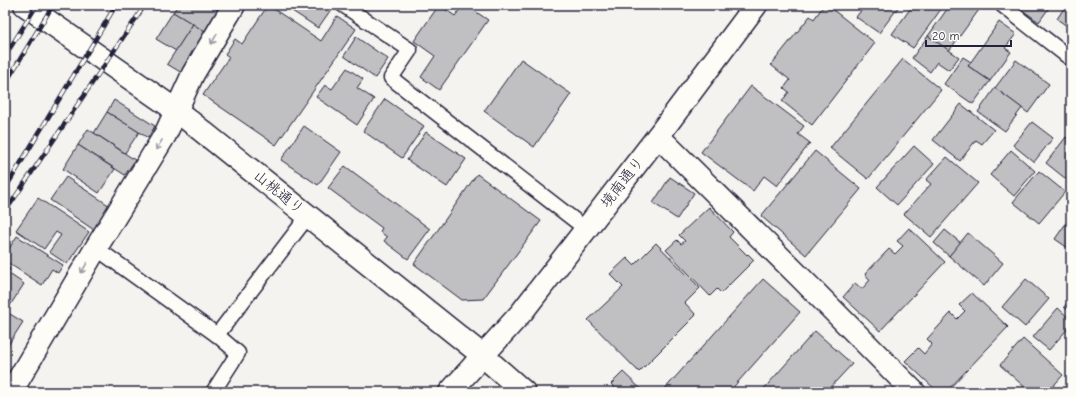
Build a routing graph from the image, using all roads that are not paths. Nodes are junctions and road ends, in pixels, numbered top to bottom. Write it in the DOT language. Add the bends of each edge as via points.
graph roads {
  1 [pos="25,5"];
  2 [pos="234,5"];
  3 [pos="343,5"];
  4 [pos="756,5"];
  5 [pos="1002,5"];
  6 [pos="1071,59"];
  7 [pos="177,111"];
  8 [pos="658,136"];
  9 [pos="308,216"];
  10 [pos="586,229"];
  11 [pos="96,248"];
  12 [pos="217,335"];
  13 [pos="482,355"];
  14 [pos="11,392"];
  15 [pos="213,392"];
  16 [pos="450,392"];
  17 [pos="524,392"];
  18 [pos="914,392"];
  1 -- 7 [label="street, 山桃通り"];
  2 -- 7 [label="street, one-way" via="194,74"];
  3 -- 10 [label="lane" via="410,50 391,78"];
  4 -- 8 [label="street, 境南通り"];
  5 -- 6 [label="lane"];
  7 -- 9 [label="street, 山桃通り"];
  7 -- 11 [label="street, one-way"];
  8 -- 10 [label="street, 境南通り"];
  8 -- 18 [label="street"];
  9 -- 12 [label="lane"];
  9 -- 13 [label="street, 山桃通り"];
  10 -- 13 [label="street, 境南通り" via="522,312"];
  11 -- 12 [label="lane"];
  11 -- 14 [label="street, one-way"];
  12 -- 15 [label="lane" via="238,354"];
  13 -- 16 [label="street, 境南通り"];
  13 -- 17 [label="street, 山桃通り"];
}
